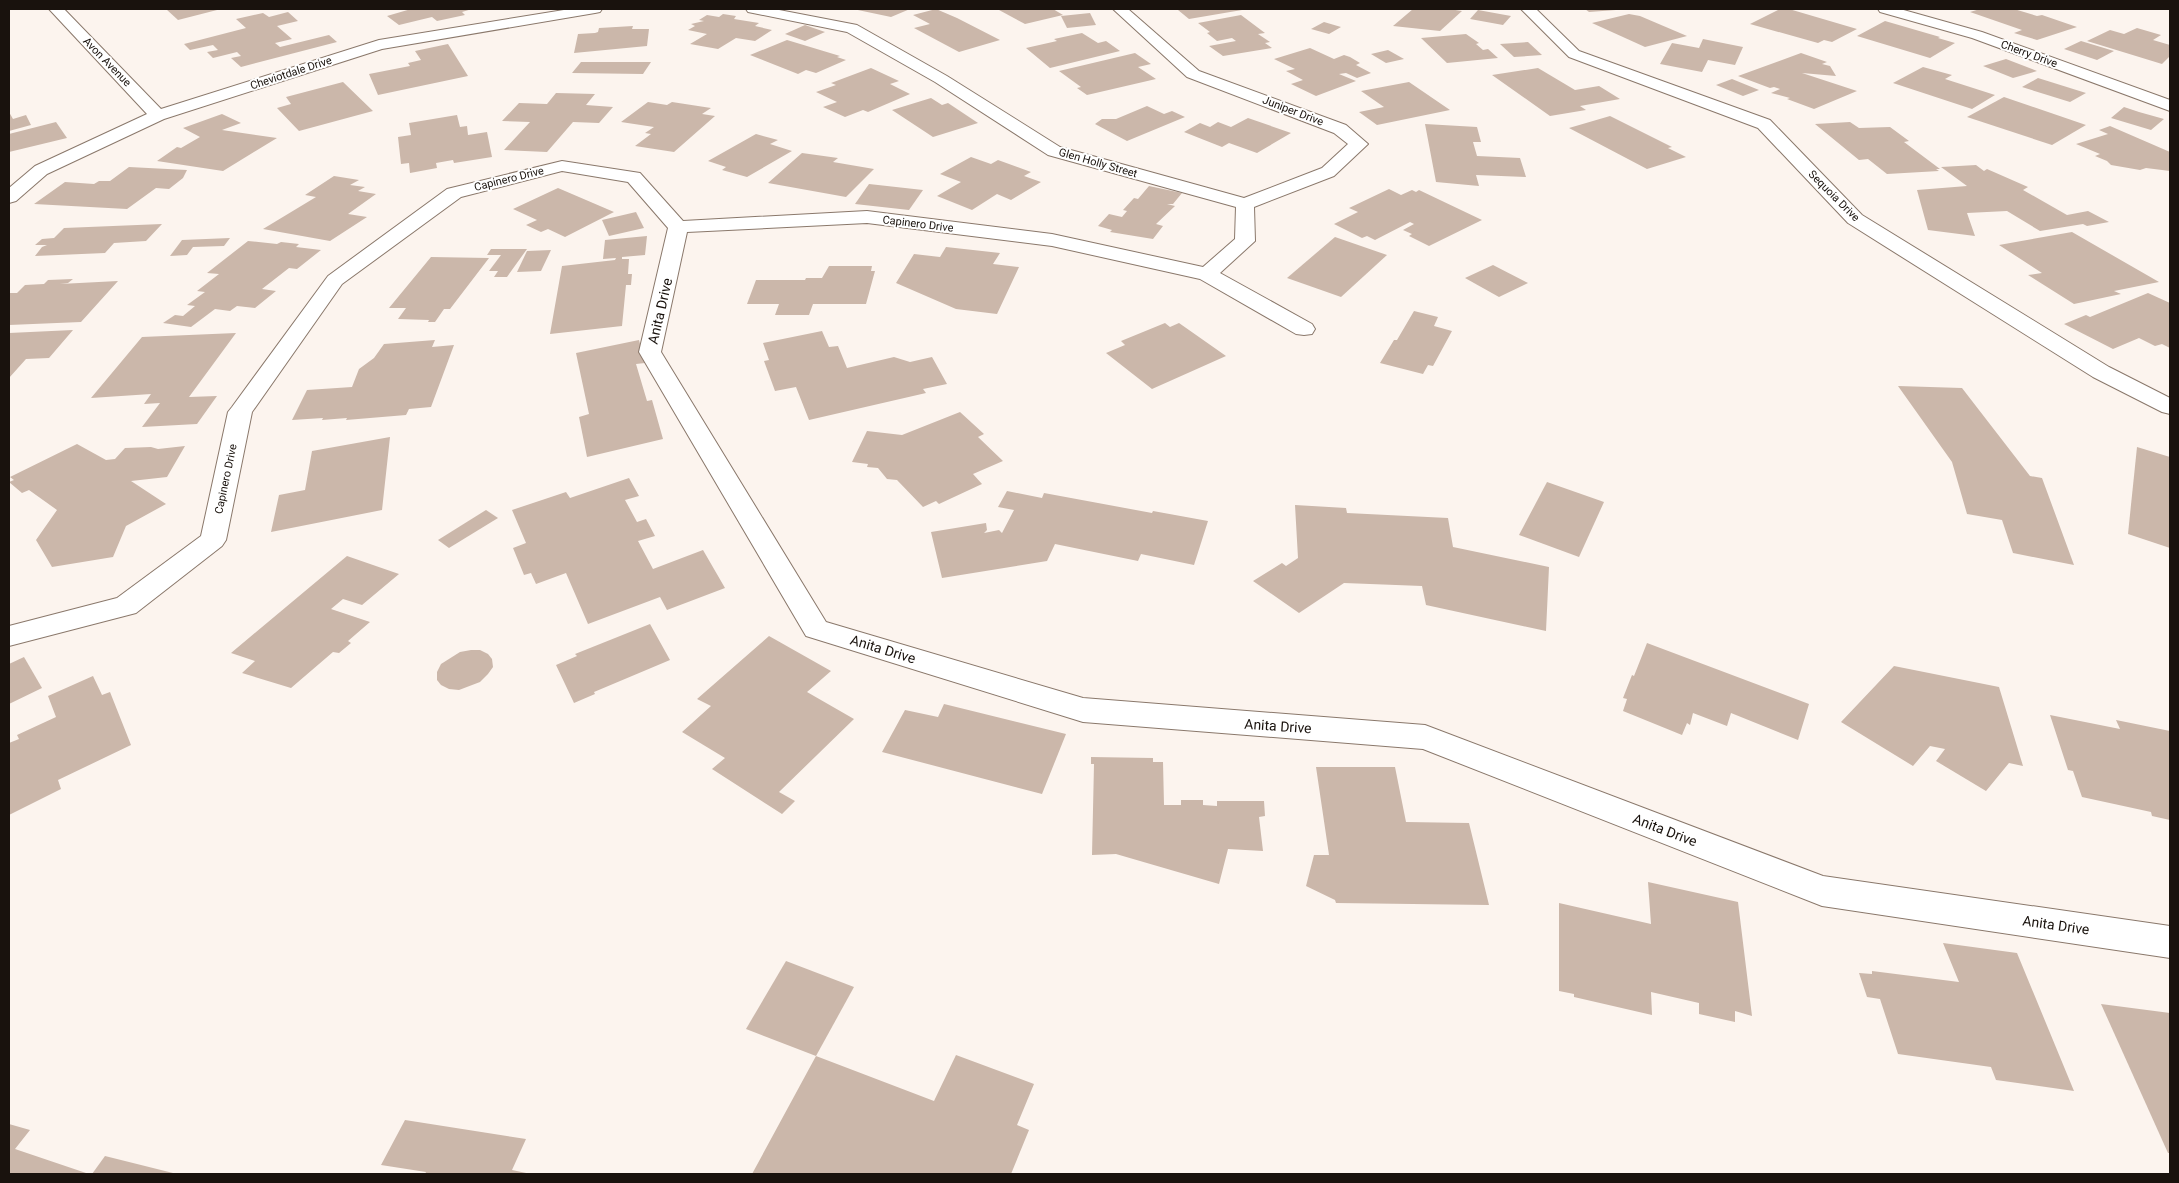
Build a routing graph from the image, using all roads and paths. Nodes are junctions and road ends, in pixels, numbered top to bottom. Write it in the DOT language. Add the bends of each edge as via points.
graph roads {
  1 [pos="56,9"];
  2 [pos="595,9"];
  3 [pos="753,9"];
  4 [pos="1120,9"];
  5 [pos="1528,9"];
  6 [pos="1885,9"];
  7 [pos="2170,106"];
  8 [pos="158,115"];
  9 [pos="9,197"];
  10 [pos="1245,204"];
  11 [pos="678,227"];
  12 [pos="1207,274"];
  13 [pos="1304,329"];
  14 [pos="2170,407"];
  15 [pos="9,636"];
  16 [pos="2170,942"];
  1 -- 8 [label="street, Avon Avenue"];
  2 -- 8 [label="street, Cheviotdale Drive" via="379,45"];
  3 -- 10 [label="street, Glen Holly Street" via="852,28 942,79 1054,151"];
  4 -- 10 [label="street, Juniper Drive" via="1193,74 1340,129 1359,144 1328,172"];
  5 -- 14 [label="street, Sequoia Drive" via="1574,54 1764,124 1855,219 2101,372"];
  6 -- 7 [label="street, Cherry Drive" via="1977,35"];
  8 -- 9 [label="street, Cheviotdale Drive" via="41,170"];
  10 -- 12 [label="street" via="1245,241"];
  11 -- 12 [label="street, Capinero Drive" via="867,218 1052,240"];
  11 -- 15 [label="street, Capinero Drive" via="634,177 562,166 454,193 335,280 240,412 213,540 126,606"];
  11 -- 16 [label="street, Anita Drive" via="650,352 816,629 1082,710 1425,737 1822,891"];
  12 -- 13 [label="street"];
}
